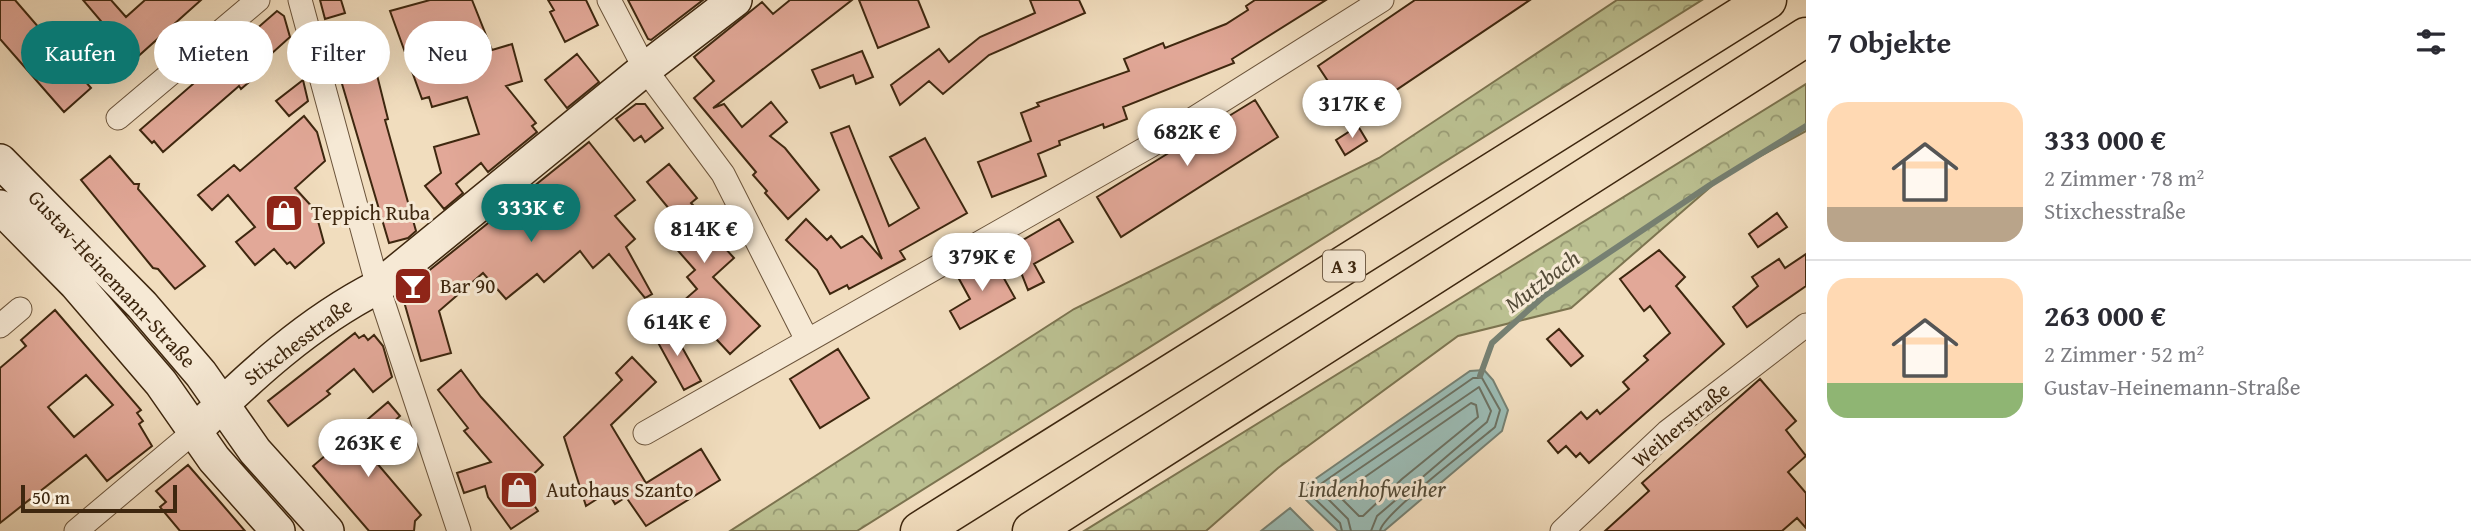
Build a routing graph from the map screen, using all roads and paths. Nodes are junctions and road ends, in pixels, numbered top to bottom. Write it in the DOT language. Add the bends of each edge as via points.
graph roads {
  1 [pos="258,0"];
  2 [pos="300,0"];
  3 [pos="608,0"];
  4 [pos="735,0"];
  5 [pos="1382,0"];
  6 [pos="1767,0"];
  7 [pos="1806,37"];
  8 [pos="645,69"];
  9 [pos="118,118"];
  10 [pos="0,161"];
  11 [pos="0,207"];
  12 [pos="378,287"];
  13 [pos="20,309"];
  14 [pos="1806,325"];
  15 [pos="0,326"];
  16 [pos="807,340"];
  17 [pos="222,404"];
  18 [pos="195,430"];
  19 [pos="645,433"];
  20 [pos="76,531"];
  21 [pos="278,531"];
  22 [pos="327,531"];
  23 [pos="459,531"];
  24 [pos="920,531"];
  25 [pos="1032,531"];
  26 [pos="1562,531"];
  1 -- 9 [label="street"];
  2 -- 12 [label="street"];
  3 -- 8 [label="street"];
  4 -- 8 [label="main road, Stixchesstraße"];
  5 -- 16 [label="street" via="1150,146"];
  6 -- 24 [label="highway, A 3"];
  7 -- 25 [label="highway"];
  8 -- 12 [label="main road, Stixchesstraße"];
  8 -- 16 [label="street" via="723,174"];
  10 -- 17 [label="main road, Gustav-Heinemann-Straße" via="142,305"];
  11 -- 18 [label="main road, Gustav-Heinemann-Straße" via="76,284"];
  12 -- 17 [label="main road, Stixchesstraße" via="345,304"];
  12 -- 23 [label="street"];
  13 -- 15 [label="street"];
  14 -- 26 [label="street, Weiherstraße" via="1667,432"];
  16 -- 19 [label="street"];
  17 -- 18 [label="main road, Stixchesstraße"];
  17 -- 22 [label="main road, Gustav-Heinemann-Straße" via="255,451"];
  18 -- 20 [label="street"];
  18 -- 21 [label="main road, Gustav-Heinemann-Straße" via="214,459"];
}
